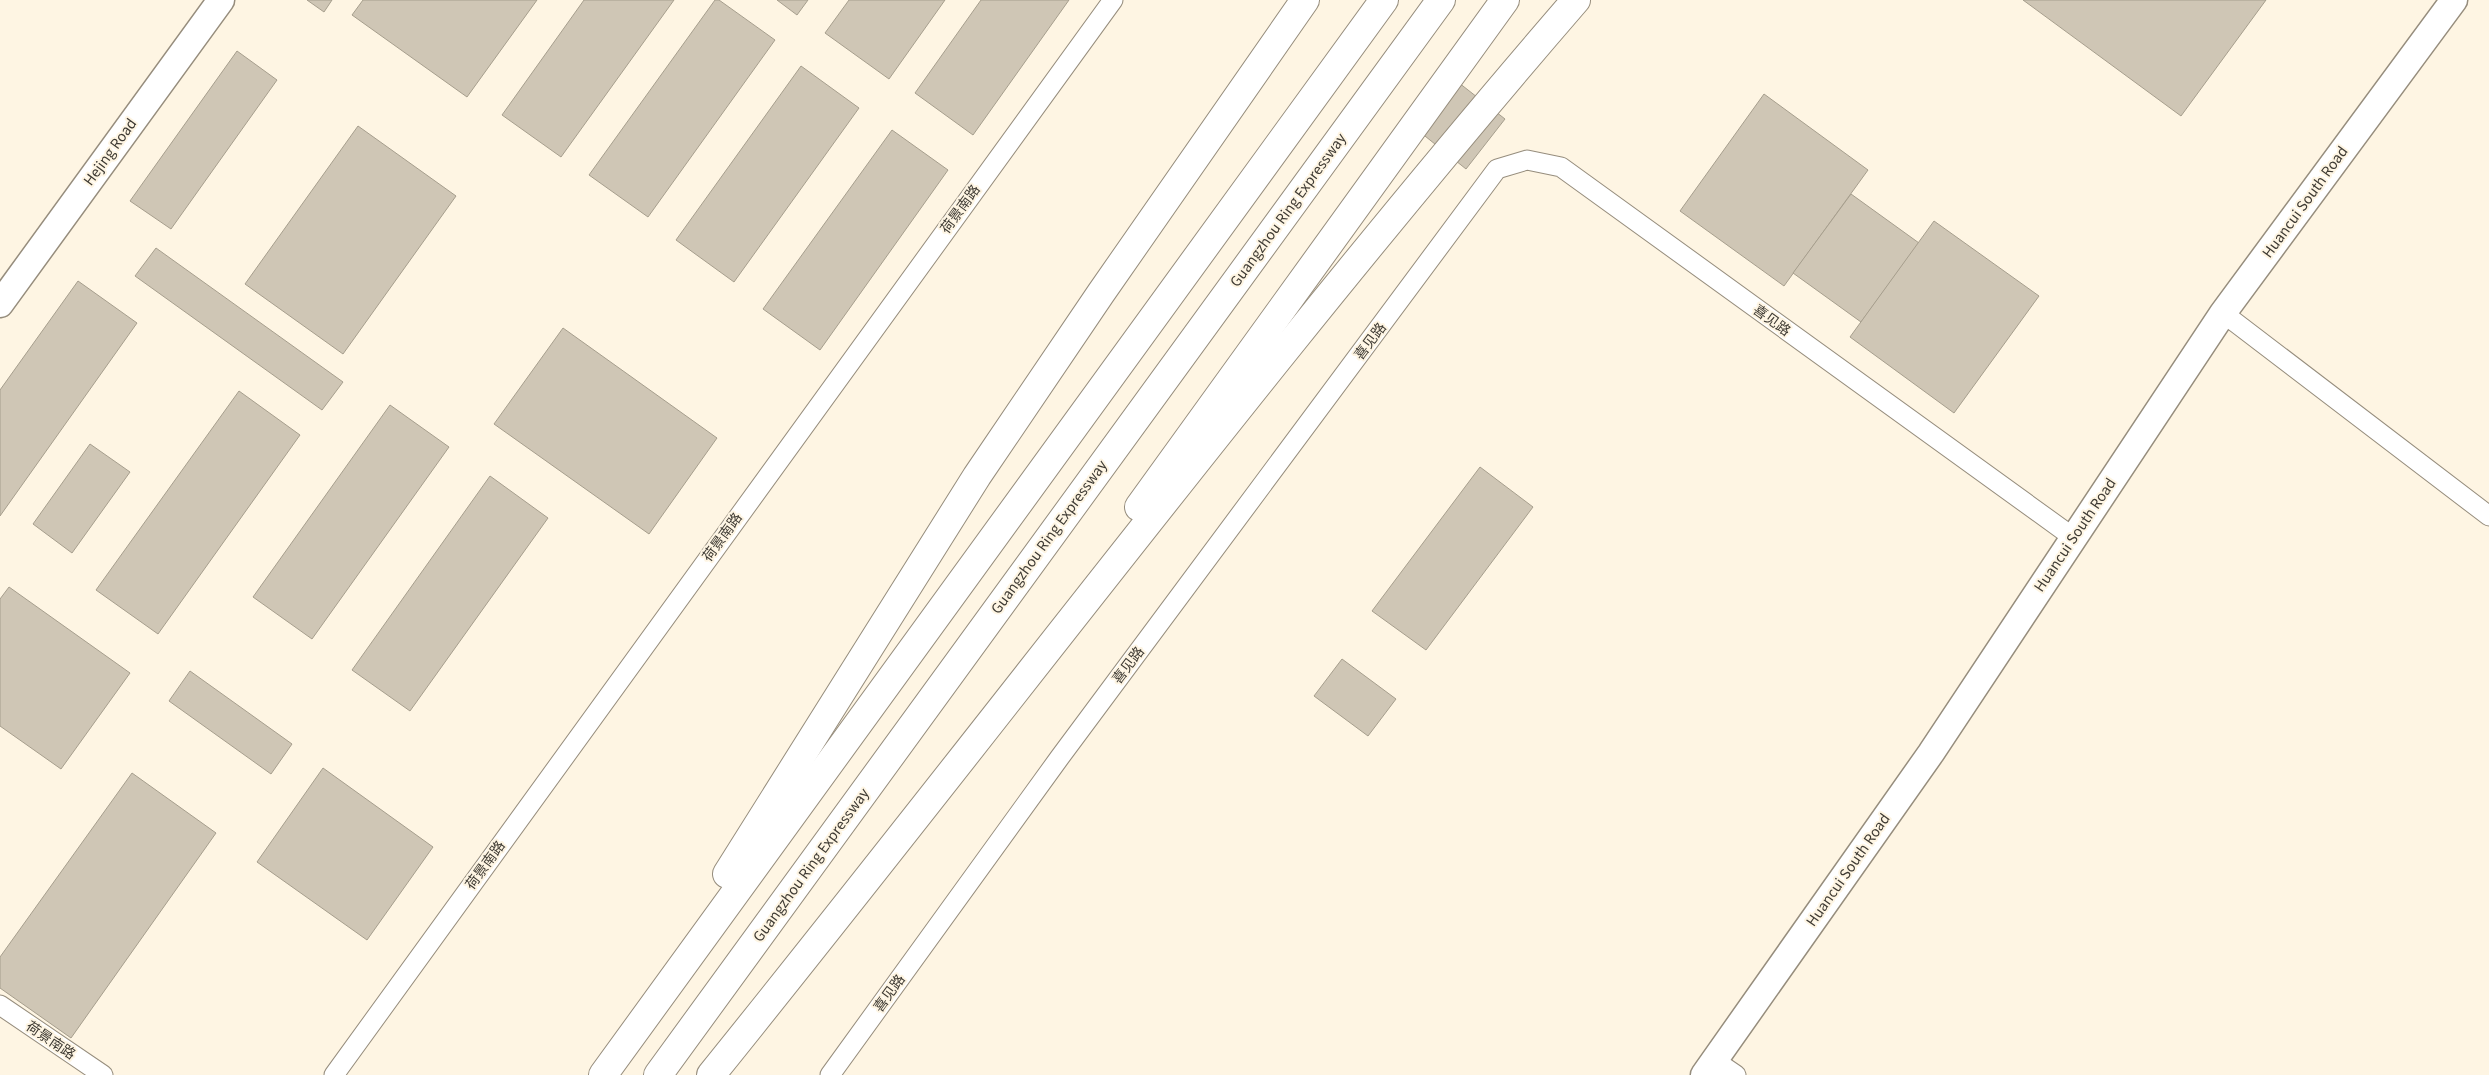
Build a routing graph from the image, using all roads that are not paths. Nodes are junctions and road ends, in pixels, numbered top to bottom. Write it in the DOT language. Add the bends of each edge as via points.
graph roads {
  1 [pos="221,0"];
  2 [pos="1113,0"];
  3 [pos="1292,0"];
  4 [pos="1305,0"];
  5 [pos="1384,0"];
  6 [pos="1441,0"];
  7 [pos="1505,0"];
  8 [pos="1576,0"];
  9 [pos="2454,0"];
  10 [pos="1209,137"];
  11 [pos="0,304"];
  12 [pos="2223,313"];
  13 [pos="2489,516"];
  14 [pos="2074,538"];
  15 [pos="903,832"];
  16 [pos="0,1005"];
  17 [pos="1709,1068"];
  18 [pos="103,1075"];
  19 [pos="334,1075"];
  20 [pos="596,1075"];
  21 [pos="602,1075"];
  22 [pos="658,1075"];
  23 [pos="711,1075"];
  24 [pos="830,1075"];
  25 [pos="1736,1075"];
  1 -- 11 [label="street, Hejing Road"];
  2 -- 19 [label="street, 荷景南路"];
  3 -- 10 [label="highway"];
  4 -- 10 [label="highway"];
  5 -- 21 [label="highway"];
  6 -- 22 [label="highway, Guangzhou Ring Expressway"];
  7 -- 15 [label="highway"];
  8 -- 15 [label="highway" via="1345,276"];
  9 -- 12 [label="street, Huancui South Road"];
  10 -- 20 [label="highway" via="977,476"];
  12 -- 13 [label="street"];
  12 -- 14 [label="street, Huancui South Road"];
  14 -- 17 [label="street, Huancui South Road" via="1931,753"];
  14 -- 24 [label="street, 喜见路" via="1561,167 1527,160 1498,169 1060,756"];
  15 -- 23 [label="highway"];
  16 -- 18 [label="street, 荷景南路"];
  17 -- 25 [label="street"];
}
